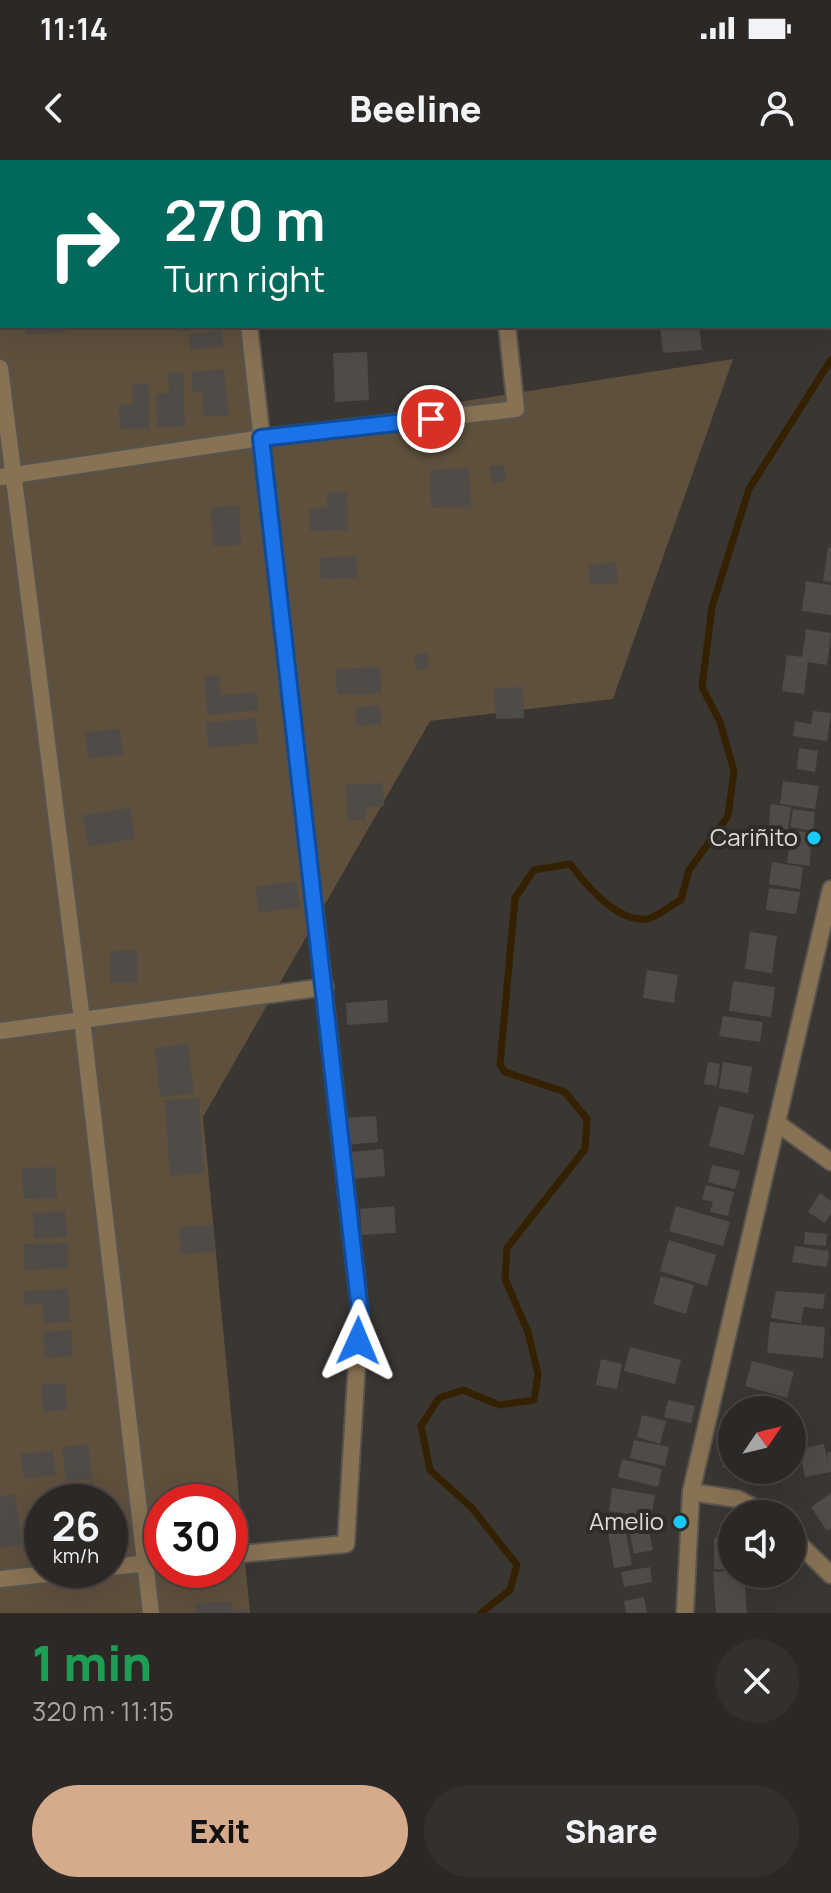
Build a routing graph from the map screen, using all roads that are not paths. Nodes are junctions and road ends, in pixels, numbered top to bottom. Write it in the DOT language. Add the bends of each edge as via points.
graph roads {
  1 [pos="249,328"];
  2 [pos="507,328"];
  3 [pos="0,368"];
  4 [pos="261,438"];
  5 [pos="7,476"];
  6 [pos="831,889"];
  7 [pos="829,909"];
  8 [pos="325,987"];
  9 [pos="82,1020"];
  10 [pos="0,1031"];
  11 [pos="777,1123"];
  12 [pos="831,1162"];
  13 [pos="144,1488"];
  14 [pos="691,1492"];
  15 [pos="740,1500"];
  16 [pos="806,1551"];
  17 [pos="248,1553"];
  18 [pos="831,1575"];
  19 [pos="24,1576"];
  20 [pos="0,1579"];
  21 [pos="152,1588"];
  22 [pos="151,1613"];
  23 [pos="685,1613"];
  1 -- 4 [label="street"];
  2 -- 4 [label="street" via="516,409"];
  3 -- 5 [label="street"];
  4 -- 5 [label="street"];
  4 -- 8 [label="street"];
  5 -- 9 [label="street"];
  6 -- 7 [label="street"];
  7 -- 11 [label="street"];
  8 -- 9 [label="street"];
  8 -- 17 [label="street" via="360,1312 346,1544"];
  9 -- 10 [label="street"];
  9 -- 13 [label="street"];
  11 -- 12 [label="street"];
  11 -- 14 [label="street"];
  14 -- 15 [label="street"];
  14 -- 23 [label="street"];
  16 -- 18 [label="street"];
  19 -- 20 [label="street"];
  21 -- 22 [label="street"];
}
